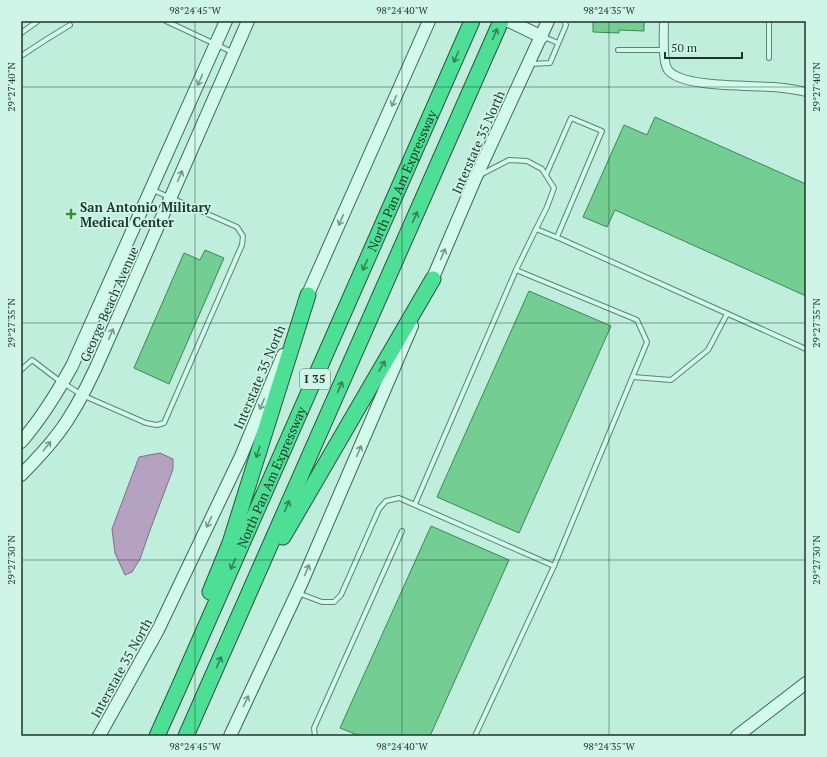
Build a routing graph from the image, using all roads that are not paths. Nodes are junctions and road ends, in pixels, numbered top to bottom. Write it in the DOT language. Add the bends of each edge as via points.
graph roads {
  1 [pos="38,21"];
  2 [pos="166,21"];
  3 [pos="226,21"];
  4 [pos="248,21"];
  5 [pos="429,21"];
  6 [pos="472,21"];
  7 [pos="500,21"];
  8 [pos="509,21"];
  9 [pos="548,21"];
  10 [pos="564,21"];
  11 [pos="664,21"];
  12 [pos="769,21"];
  13 [pos="70,25"];
  14 [pos="21,33"];
  15 [pos="537,34"];
  16 [pos="558,43"];
  17 [pos="216,44"];
  18 [pos="618,50"];
  19 [pos="664,50"];
  20 [pos="234,53"];
  21 [pos="21,56"];
  22 [pos="769,58"];
  23 [pos="529,64"];
  24 [pos="806,92"];
  25 [pos="546,175"];
  26 [pos="476,177"];
  27 [pos="152,189"];
  28 [pos="171,198"];
  29 [pos="536,229"];
  30 [pos="557,237"];
  31 [pos="516,270"];
  32 [pos="433,279"];
  33 [pos="308,295"];
  34 [pos="727,314"];
  35 [pos="806,349"];
  36 [pos="21,370"];
  37 [pos="633,376"];
  38 [pos="63,383"];
  39 [pos="82,395"];
  40 [pos="21,442"];
  41 [pos="21,475"];
  42 [pos="415,504"];
  43 [pos="402,531"];
  44 [pos="554,566"];
  45 [pos="297,592"];
  46 [pos="243,606"];
  47 [pos="806,683"];
  48 [pos="99,736"];
  49 [pos="152,736"];
  50 [pos="157,736"];
  51 [pos="186,736"];
  52 [pos="230,736"];
  53 [pos="315,736"];
  54 [pos="475,736"];
  55 [pos="737,736"];
  1 -- 14 [label="lane"];
  2 -- 17 [label="lane"];
  3 -- 17 [label="main road, George Beach Avenue"];
  4 -- 20 [label="main road, George Beach Avenue"];
  5 -- 33 [label="main road, Interstate 35 North, one-way"];
  6 -- 50 [label="highway, North Pan Am Expressway / I 35, one-way"];
  46 -- 7 [label="highway, North Pan Am Expressway / I 35, one-way"];
  8 -- 15 [label="main road"];
  9 -- 15 [label="main road, Interstate 35 North"];
  10 -- 16 [label="lane" via="566,25"];
  11 -- 19 [label="street"];
  12 -- 22 [label="lane"];
  13 -- 21 [label="lane"];
  15 -- 16 [label="lane"];
  15 -- 23 [label="main road, Interstate 35 North"];
  16 -- 23 [label="lane" via="550,63"];
  17 -- 20 [label="lane"];
  17 -- 27 [label="main road, George Beach Avenue, one-way"];
  18 -- 19 [label="lane"];
  19 -- 24 [label="street" via="667,69 684,78 708,84 772,87"];
  28 -- 20 [label="main road, George Beach Avenue, one-way"];
  23 -- 26 [label="main road, Interstate 35 North"];
  25 -- 26 [label="lane" via="542,169 527,161 509,160"];
  25 -- 29 [label="lane" via="554,188"];
  25 -- 30 [label="lane" via="571,118 602,131"];
  32 -- 26 [label="main road, Interstate 35 North, one-way"];
  27 -- 28 [label="lane"];
  27 -- 38 [label="main road, George Beach Avenue"];
  39 -- 28 [label="main road, George Beach Avenue, one-way" via="106,347"];
  28 -- 39 [label="lane" via="237,227 243,236 242,245 167,416 164,422 157,425 146,423"];
  29 -- 30 [label="lane"];
  29 -- 31 [label="lane"];
  30 -- 34 [label="lane"];
  31 -- 37 [label="lane" via="637,320 647,342"];
  31 -- 42 [label="lane"];
  45 -- 32 [label="main road, Interstate 35 North, one-way"];
  46 -- 32 [label="highway, one-way"];
  33 -- 48 [label="main road, Interstate 35 North, one-way" via="241,456 158,630"];
  33 -- 49 [label="highway, one-way" via="230,543"];
  34 -- 35 [label="lane"];
  34 -- 37 [label="lane" via="708,350 671,380"];
  36 -- 38 [label="lane" via="32,360"];
  37 -- 44 [label="lane"];
  38 -- 39 [label="lane"];
  38 -- 40 [label="main road, George Beach Avenue"];
  41 -- 39 [label="main road, George Beach Avenue, one-way" via="66,422"];
  42 -- 44 [label="lane"];
  42 -- 45 [label="lane" via="399,498 386,501 379,509 341,595 334,602 322,602"];
  43 -- 53 [label="lane" via="314,728"];
  44 -- 54 [label="lane"];
  52 -- 45 [label="main road, Interstate 35 North, one-way"];
  51 -- 46 [label="highway, North Pan Am Expressway / I 35, one-way"];
  47 -- 55 [label="main road"];
}
